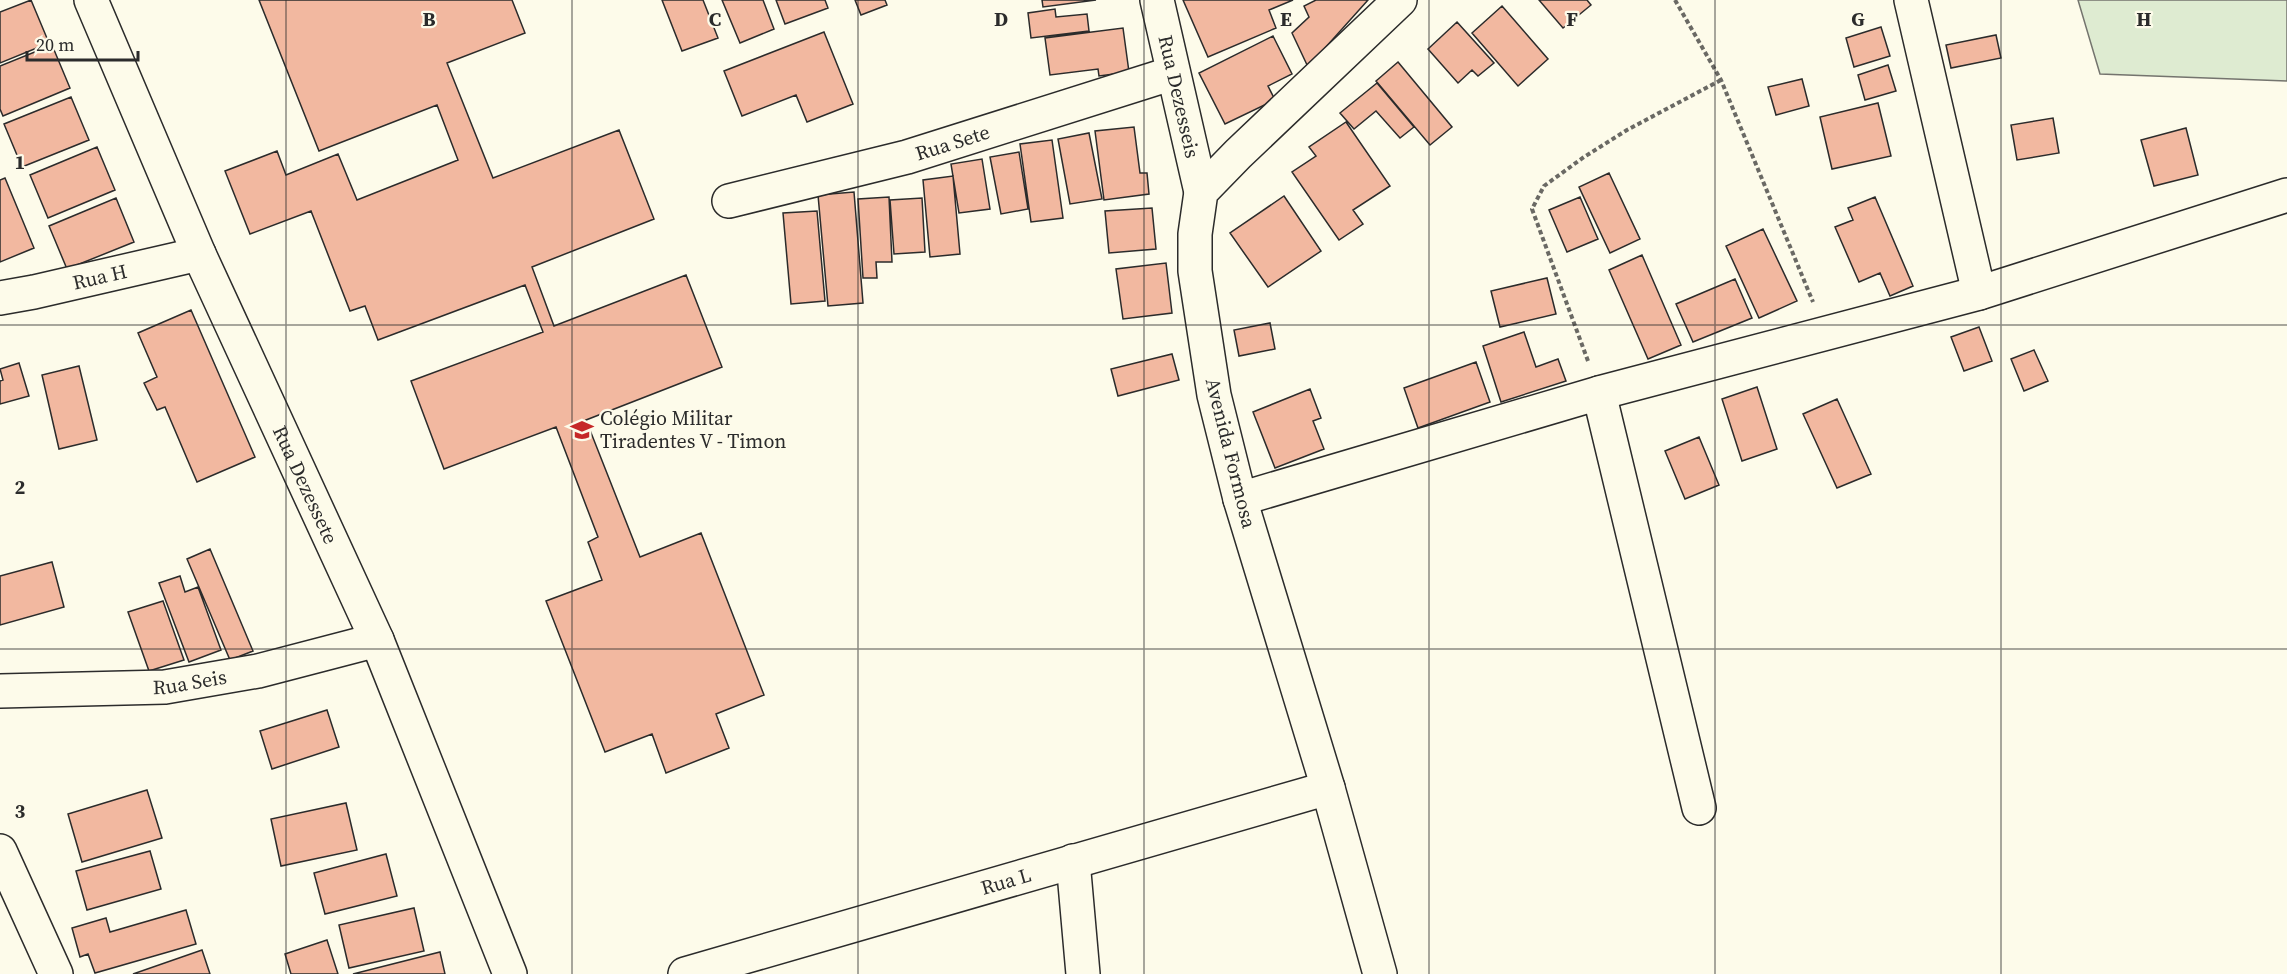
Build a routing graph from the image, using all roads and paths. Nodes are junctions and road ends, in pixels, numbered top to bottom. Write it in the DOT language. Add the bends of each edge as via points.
graph roads {
  1 [pos="91,0"];
  2 [pos="1157,0"];
  3 [pos="1400,0"];
  4 [pos="1676,0"];
  5 [pos="1911,0"];
  6 [pos="1173,73"];
  7 [pos="1721,80"];
  8 [pos="1201,192"];
  9 [pos="2287,195"];
  10 [pos="729,201"];
  11 [pos="199,254"];
  12 [pos="1979,293"];
  13 [pos="0,298"];
  14 [pos="1826,333"];
  15 [pos="1599,393"];
  16 [pos="1240,499"];
  17 [pos="376,640"];
  18 [pos="0,691"];
  19 [pos="1328,789"];
  20 [pos="1699,808"];
  21 [pos="0,851"];
  22 [pos="1073,861"];
  23 [pos="56,974"];
  24 [pos="510,974"];
  25 [pos="685,974"];
  26 [pos="1083,974"];
  27 [pos="1380,974"];
  1 -- 11 [label="street, Rua Dezessete"];
  2 -- 6 [label="street, Rua Dezesseis"];
  3 -- 8 [label="street"];
  4 -- 7 [label="path"];
  5 -- 12 [label="street"];
  6 -- 8 [label="street, Rua Dezesseis"];
  6 -- 10 [label="street, Rua Sete" via="907,157"];
  7 -- 14 [label="path"];
  7 -- 15 [label="path" via="1584,157 1544,186 1533,209"];
  8 -- 16 [label="street, Avenida Formosa" via="1195,271 1214,395"];
  9 -- 12 [label="street"];
  11 -- 13 [label="street, Rua H"];
  11 -- 17 [label="street, Rua Dezessete"];
  12 -- 14 [label="street"];
  14 -- 15 [label="street"];
  15 -- 16 [label="street"];
  15 -- 20 [label="street"];
  16 -- 19 [label="street, Avenida Formosa"];
  17 -- 18 [label="street, Rua Seis" via="258,671 165,687"];
  17 -- 24 [label="street, Rua Dezessete"];
  19 -- 22 [label="street, Rua L"];
  19 -- 27 [label="street, Avenida Formosa"];
  21 -- 23 [label="street"];
  22 -- 25 [label="street, Rua L"];
  22 -- 26 [label="street"];
}
